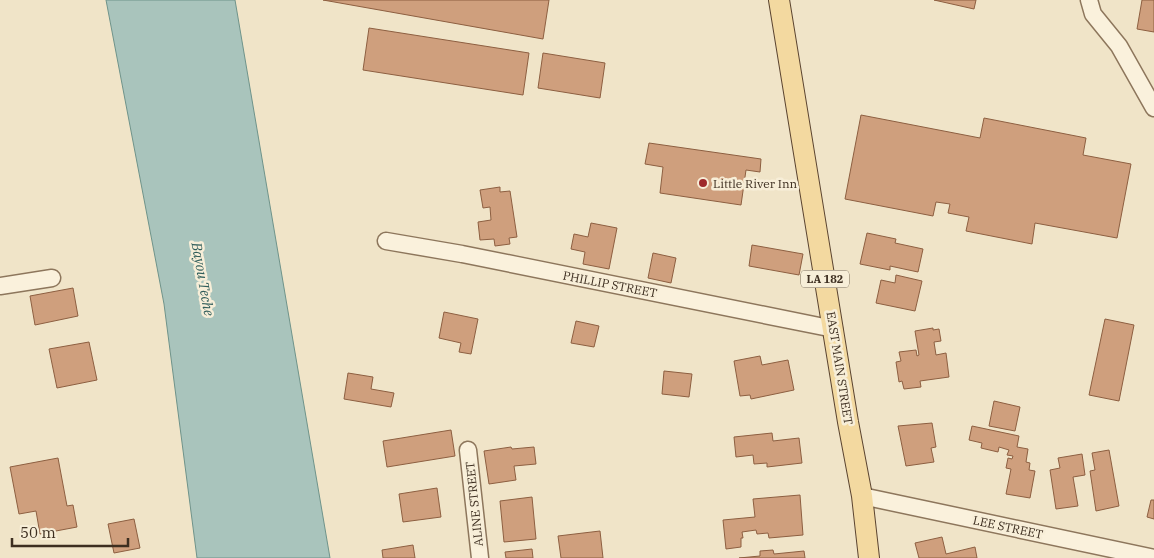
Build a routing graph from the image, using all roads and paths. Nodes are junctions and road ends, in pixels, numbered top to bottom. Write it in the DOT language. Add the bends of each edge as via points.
graph roads {
  1 [pos="778,0"];
  2 [pos="1089,0"];
  3 [pos="1154,108"];
  4 [pos="386,241"];
  5 [pos="52,278"];
  6 [pos="0,286"];
  7 [pos="834,329"];
  8 [pos="468,450"];
  9 [pos="862,496"];
  10 [pos="480,558"];
  11 [pos="869,558"];
  12 [pos="1154,558"];
  1 -- 7 [label="main road, EAST MAIN STREET / LA 182"];
  2 -- 3 [label="street" via="1093,14 1119,46"];
  4 -- 7 [label="street, PHILLIP STREET"];
  5 -- 6 [label="street"];
  7 -- 9 [label="main road, EAST MAIN STREET / LA 182"];
  8 -- 10 [label="street, ALINE STREET"];
  9 -- 11 [label="main road, EAST MAIN STREET / LA 182"];
  9 -- 12 [label="street, LEE STREET"];
}
